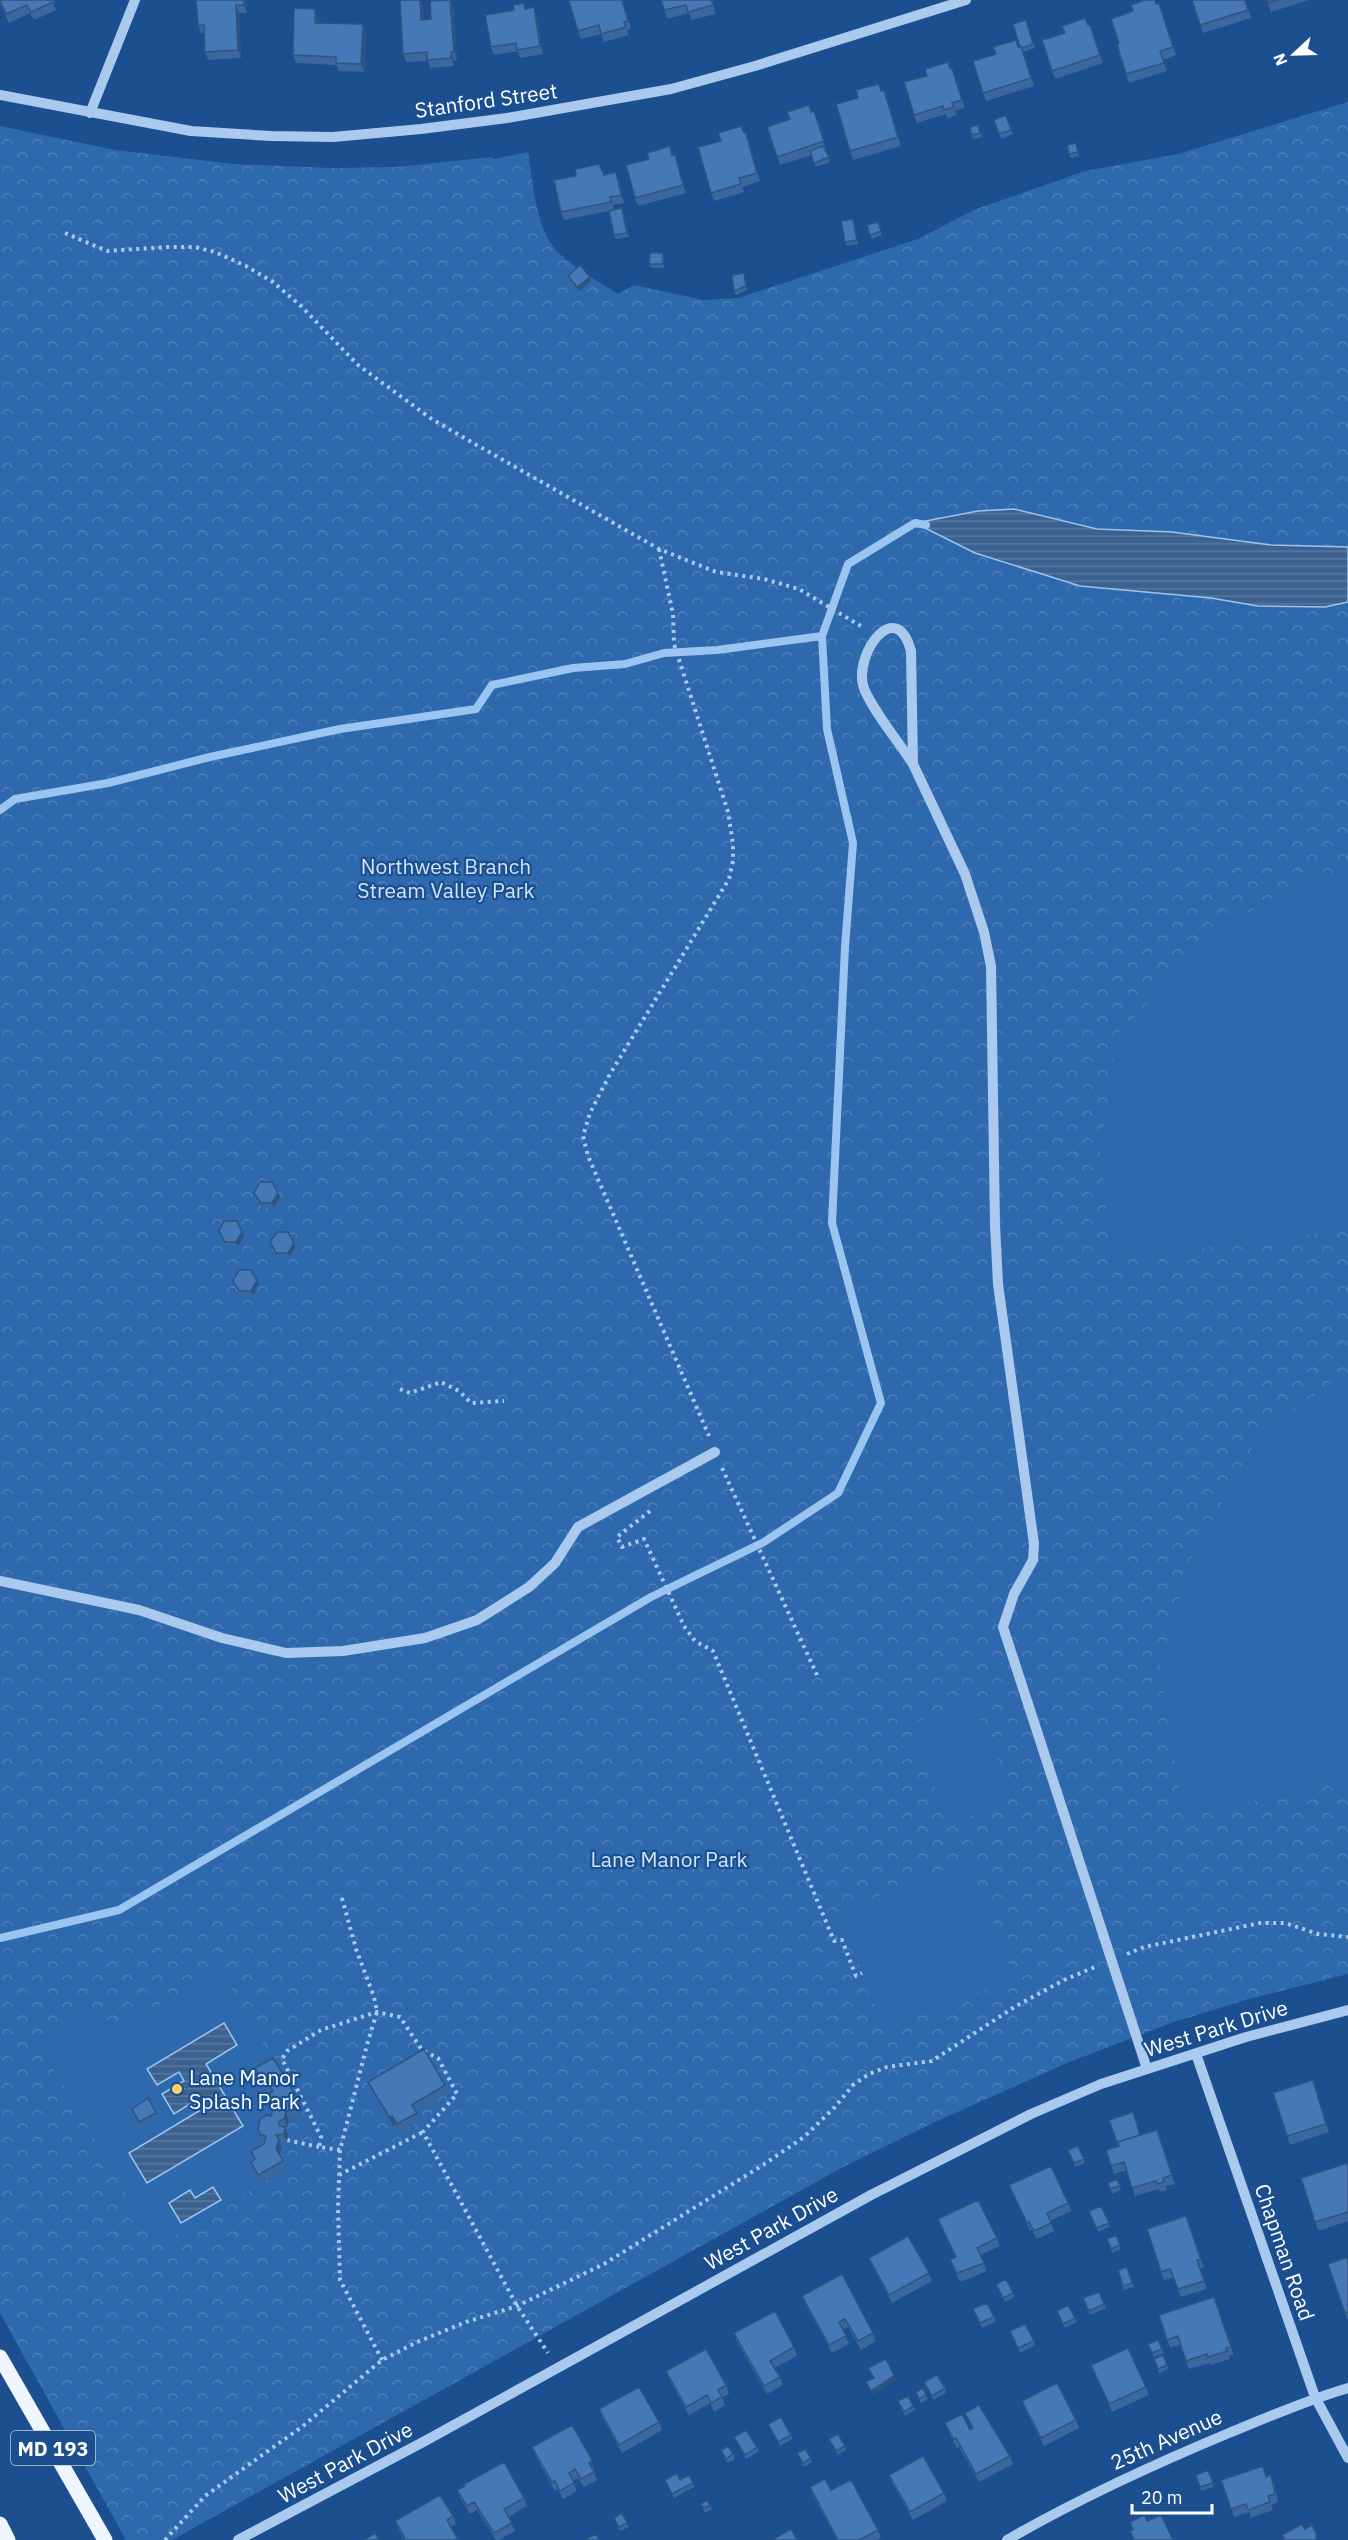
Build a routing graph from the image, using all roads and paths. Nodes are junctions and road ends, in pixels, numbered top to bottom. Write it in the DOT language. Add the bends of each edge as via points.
graph roads {
  1 [pos="135,0"];
  2 [pos="966,0"];
  3 [pos="0,94"];
  4 [pos="90,113"];
  5 [pos="65,233"];
  6 [pos="659,549"];
  7 [pos="856,621"];
  8 [pos="913,764"];
  9 [pos="400,1389"];
  10 [pos="504,1401"];
  11 [pos="716,1452"];
  12 [pos="723,1471"];
  13 [pos="714,1476"];
  14 [pos="656,1506"];
  15 [pos="0,1581"];
  16 [pos="817,1675"];
  17 [pos="342,1898"];
  18 [pos="1348,1937"];
  19 [pos="1110,1960"];
  20 [pos="862,1973"];
  21 [pos="1348,2010"];
  22 [pos="377,2012"];
  23 [pos="1196,2054"];
  24 [pos="1147,2069"];
  25 [pos="423,2132"];
  26 [pos="287,2140"];
  27 [pos="319,2147"];
  28 [pos="340,2150"];
  29 [pos="339,2175"];
  30 [pos="518,2306"];
  31 [pos="0,2357"];
  32 [pos="382,2360"];
  33 [pos="558,2368"];
  34 [pos="1348,2388"];
  35 [pos="1315,2397"];
  36 [pos="1348,2458"];
  37 [pos="0,2524"];
  38 [pos="8,2540"];
  39 [pos="105,2540"];
  40 [pos="165,2540"];
  41 [pos="238,2540"];
  42 [pos="1007,2540"];
  1 -- 4 [label="street"];
  2 -- 4 [label="street, Stanford Street" via="681,86 507,118 333,137 191,131"];
  3 -- 4 [label="street, Stanford Street"];
  5 -- 6 [label="path" via="107,251 195,248 246,266 301,306 358,365 434,420"];
  6 -- 7 [label="path" via="716,572 799,589"];
  6 -- 11 [label="path" via="673,614 674,644 728,812 733,861 729,879 610,1074 583,1136 588,1156"];
  8 -- 8 [label="street" via="911,651 901,631 884,629 863,660 863,686"];
  8 -- 19 [label="street" via="965,874 991,966 998,1284 1034,1544 1033,1560 1014,1594 1003,1627"];
  9 -- 10 [label="path" via="410,1393 441,1382 471,1403"];
  11 -- 12 [label="path"];
  11 -- 12 [label="path"];
  11 -- 15 [label="street" via="578,1527 555,1563 529,1587 477,1620 425,1638 343,1651 286,1653 222,1638 139,1610"];
  12 -- 13 [label="path"];
  12 -- 16 [label="path"];
  14 -- 20 [label="path" via="617,1537 622,1547 644,1539 684,1626 695,1641 713,1651 834,1941 842,1940 856,1976"];
  17 -- 22 [label="path"];
  18 -- 19 [label="path" via="1318,1934 1285,1923 1260,1923 1144,1947"];
  19 -- 24 [label="street"];
  19 -- 30 [label="path" via="1017,2006 932,2061 887,2067 869,2074 853,2085 804,2137 763,2165 604,2264"];
  21 -- 23 [label="street, West Park Drive"];
  22 -- 25 [label="path" via="400,2017 422,2050 438,2058 457,2094"];
  22 -- 27 [label="path" via="321,2030 287,2051 282,2059 321,2137"];
  22 -- 28 [label="path"];
  23 -- 24 [label="street, West Park Drive"];
  23 -- 35 [label="street, Chapman Road"];
  24 -- 33 [label="street, West Park Drive" via="1031,2114 871,2195"];
  25 -- 29 [label="path"];
  25 -- 30 [label="path"];
  26 -- 27 [label="path"];
  27 -- 28 [label="path"];
  28 -- 29 [label="path"];
  29 -- 32 [label="path" via="340,2280"];
  30 -- 32 [label="path" via="466,2322"];
  30 -- 33 [label="path"];
  31 -- 39 [label="main road, MD 193"];
  32 -- 40 [label="path" via="303,2426 205,2496"];
  33 -- 41 [label="street, West Park Drive"];
  34 -- 35 [label="street, 25th Avenue"];
  35 -- 36 [label="street, Chapman Road"];
  35 -- 42 [label="street, 25th Avenue" via="1080,2499"];
  37 -- 38 [label="main road"];
}
